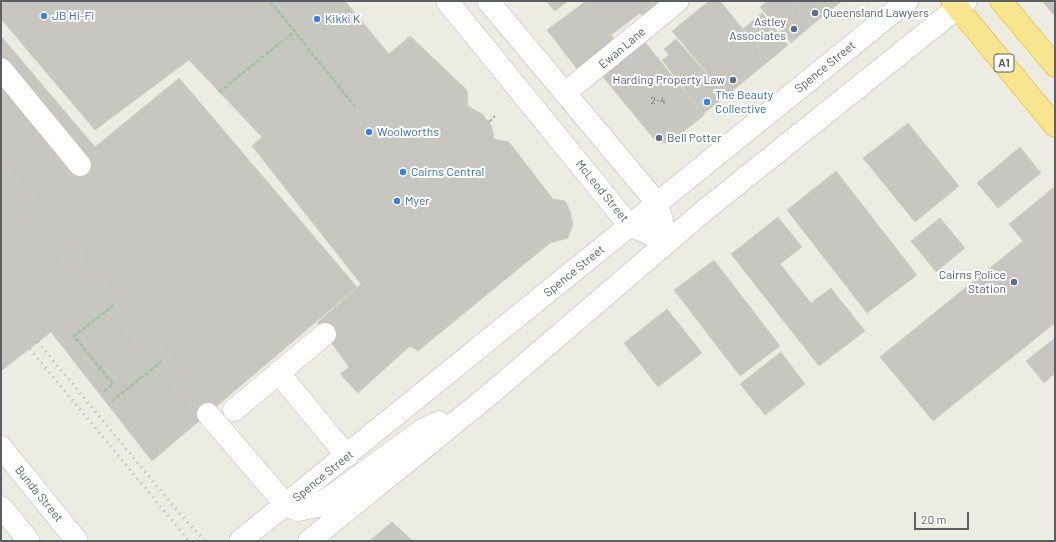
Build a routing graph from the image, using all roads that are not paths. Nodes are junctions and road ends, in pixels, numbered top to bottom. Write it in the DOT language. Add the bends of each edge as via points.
graph roads {
  1 [pos="447,1"];
  2 [pos="488,1"];
  3 [pos="678,1"];
  4 [pos="907,1"];
  5 [pos="1001,1"];
  6 [pos="959,3"];
  7 [pos="1055,66"];
  8 [pos="1,70"];
  9 [pos="565,93"];
  10 [pos="1055,126"];
  11 [pos="80,165"];
  12 [pos="657,203"];
  13 [pos="630,225"];
  14 [pos="668,242"];
  15 [pos="325,334"];
  16 [pos="278,372"];
  17 [pos="488,396"];
  18 [pos="234,410"];
  19 [pos="208,414"];
  20 [pos="1,447"];
  21 [pos="347,456"];
  22 [pos="286,505"];
  23 [pos="1,507"];
  24 [pos="29,541"];
  25 [pos="77,541"];
  26 [pos="240,541"];
  27 [pos="309,541"];
  1 -- 13 [label="street, McLeod Street"];
  2 -- 9 [label="street"];
  3 -- 9 [label="street, Ewan Lane"];
  4 -- 12 [label="street, Spence Street"];
  5 -- 7 [label="highway"];
  6 -- 10 [label="highway, A1"];
  6 -- 14 [label="street"];
  8 -- 11 [label="street"];
  9 -- 12 [label="street"];
  12 -- 13 [label="street, Spence Street"];
  12 -- 14 [label="street"];
  13 -- 14 [label="street, McLeod Street"];
  13 -- 21 [label="street, Spence Street"];
  14 -- 17 [label="street"];
  15 -- 16 [label="street"];
  16 -- 18 [label="street"];
  16 -- 21 [label="street"];
  17 -- 22 [label="street" via="424,430 318,506 298,510"];
  17 -- 27 [label="street"];
  19 -- 22 [label="street"];
  20 -- 25 [label="street, Bunda Street"];
  21 -- 22 [label="street, Spence Street"];
  22 -- 26 [label="street, Spence Street"];
  23 -- 24 [label="street"];
}
